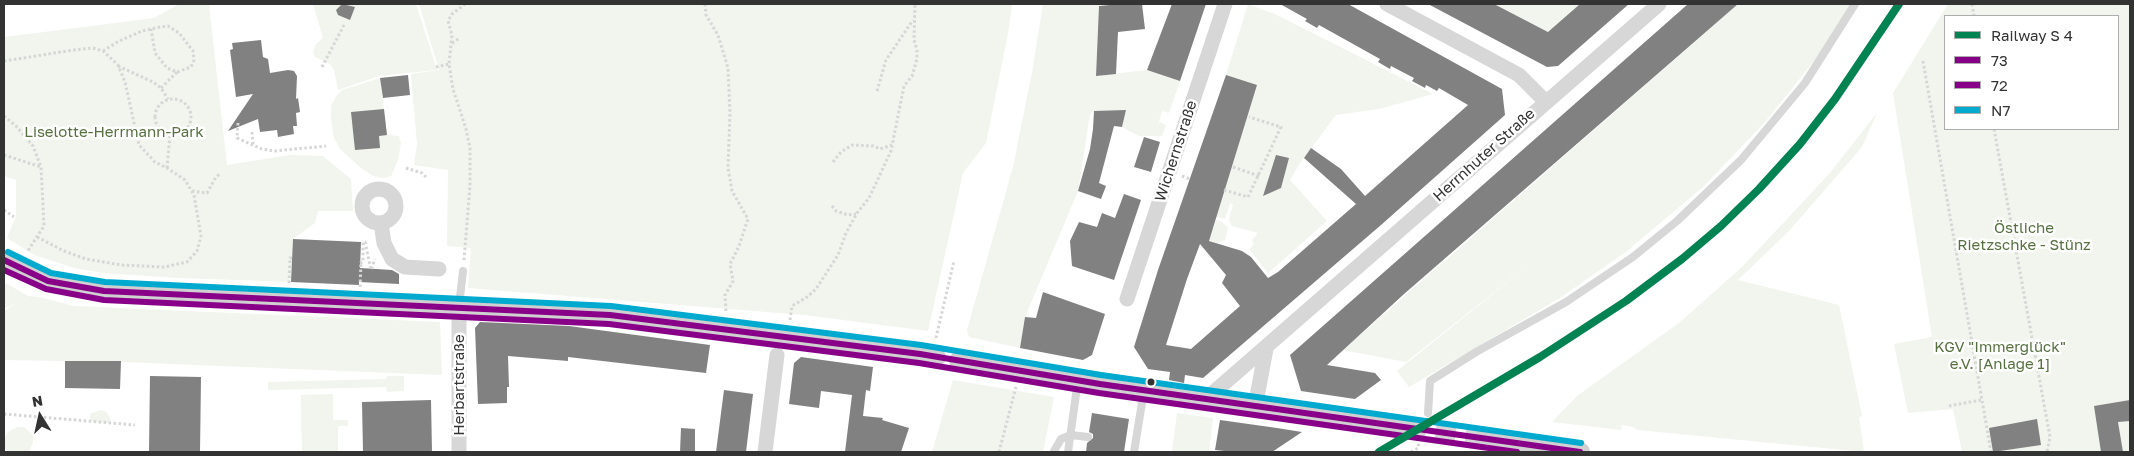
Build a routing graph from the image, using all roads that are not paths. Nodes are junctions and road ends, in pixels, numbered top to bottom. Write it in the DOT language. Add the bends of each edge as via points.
graph roads {
  1 [pos="1225,4"];
  2 [pos="1387,4"];
  3 [pos="1659,4"];
  4 [pos="1855,4"];
  5 [pos="1414,10"];
  6 [pos="1545,102"];
  7 [pos="381,223"];
  8 [pos="4,260"];
  9 [pos="439,270"];
  10 [pos="463,271"];
  11 [pos="1127,299"];
  12 [pos="459,312"];
  13 [pos="936,347"];
  14 [pos="1266,348"];
  15 [pos="776,355"];
  16 [pos="959,361"];
  17 [pos="1078,380"];
  18 [pos="1144,390"];
  19 [pos="1206,399"];
  20 [pos="1264,408"];
  21 [pos="1428,413"];
  22 [pos="1413,434"];
  23 [pos="1071,435"];
  24 [pos="1088,437"];
  25 [pos="1126,443"];
  26 [pos="1490,444"];
  27 [pos="1135,448"];
  28 [pos="1054,451"];
  29 [pos="459,452"];
  30 [pos="765,452"];
  31 [pos="1068,452"];
  32 [pos="1580,452"];
  1 -- 11 [label="street, Wichernstraße"];
  2 -- 5 [label="street"];
  3 -- 6 [label="street, Herrnhuter Straße"];
  4 -- 21 [label="lane" via="1804,83 1741,160 1678,221 1633,257 1566,302 1430,381"];
  5 -- 6 [label="street" via="1519,76"];
  6 -- 14 [label="street, Herrnhuter Straße"];
  7 -- 9 [label="street" via="385,246 392,260 405,267"];
  8 -- 12 [label="street" via="48,281 104,291"];
  10 -- 12 [label="lane"];
  12 -- 13 [label="street" via="610,315 789,338"];
  12 -- 29 [label="street, Herbartstraße"];
  14 -- 19 [label="street, Herrnhuter Straße"];
  14 -- 20 [label="street"];
  15 -- 30 [label="street"];
  16 -- 17 [label="street"];
  17 -- 18 [label="street"];
  17 -- 23 [label="lane"];
  18 -- 19 [label="street"];
  18 -- 27 [label="lane"];
  19 -- 20 [label="street"];
  20 -- 22 [label="street"];
  23 -- 24 [label="lane"];
  23 -- 28 [label="lane" via="1061,439"];
  23 -- 31 [label="lane"];
  25 -- 27 [label="lane"];
  26 -- 32 [label="street"];
}
